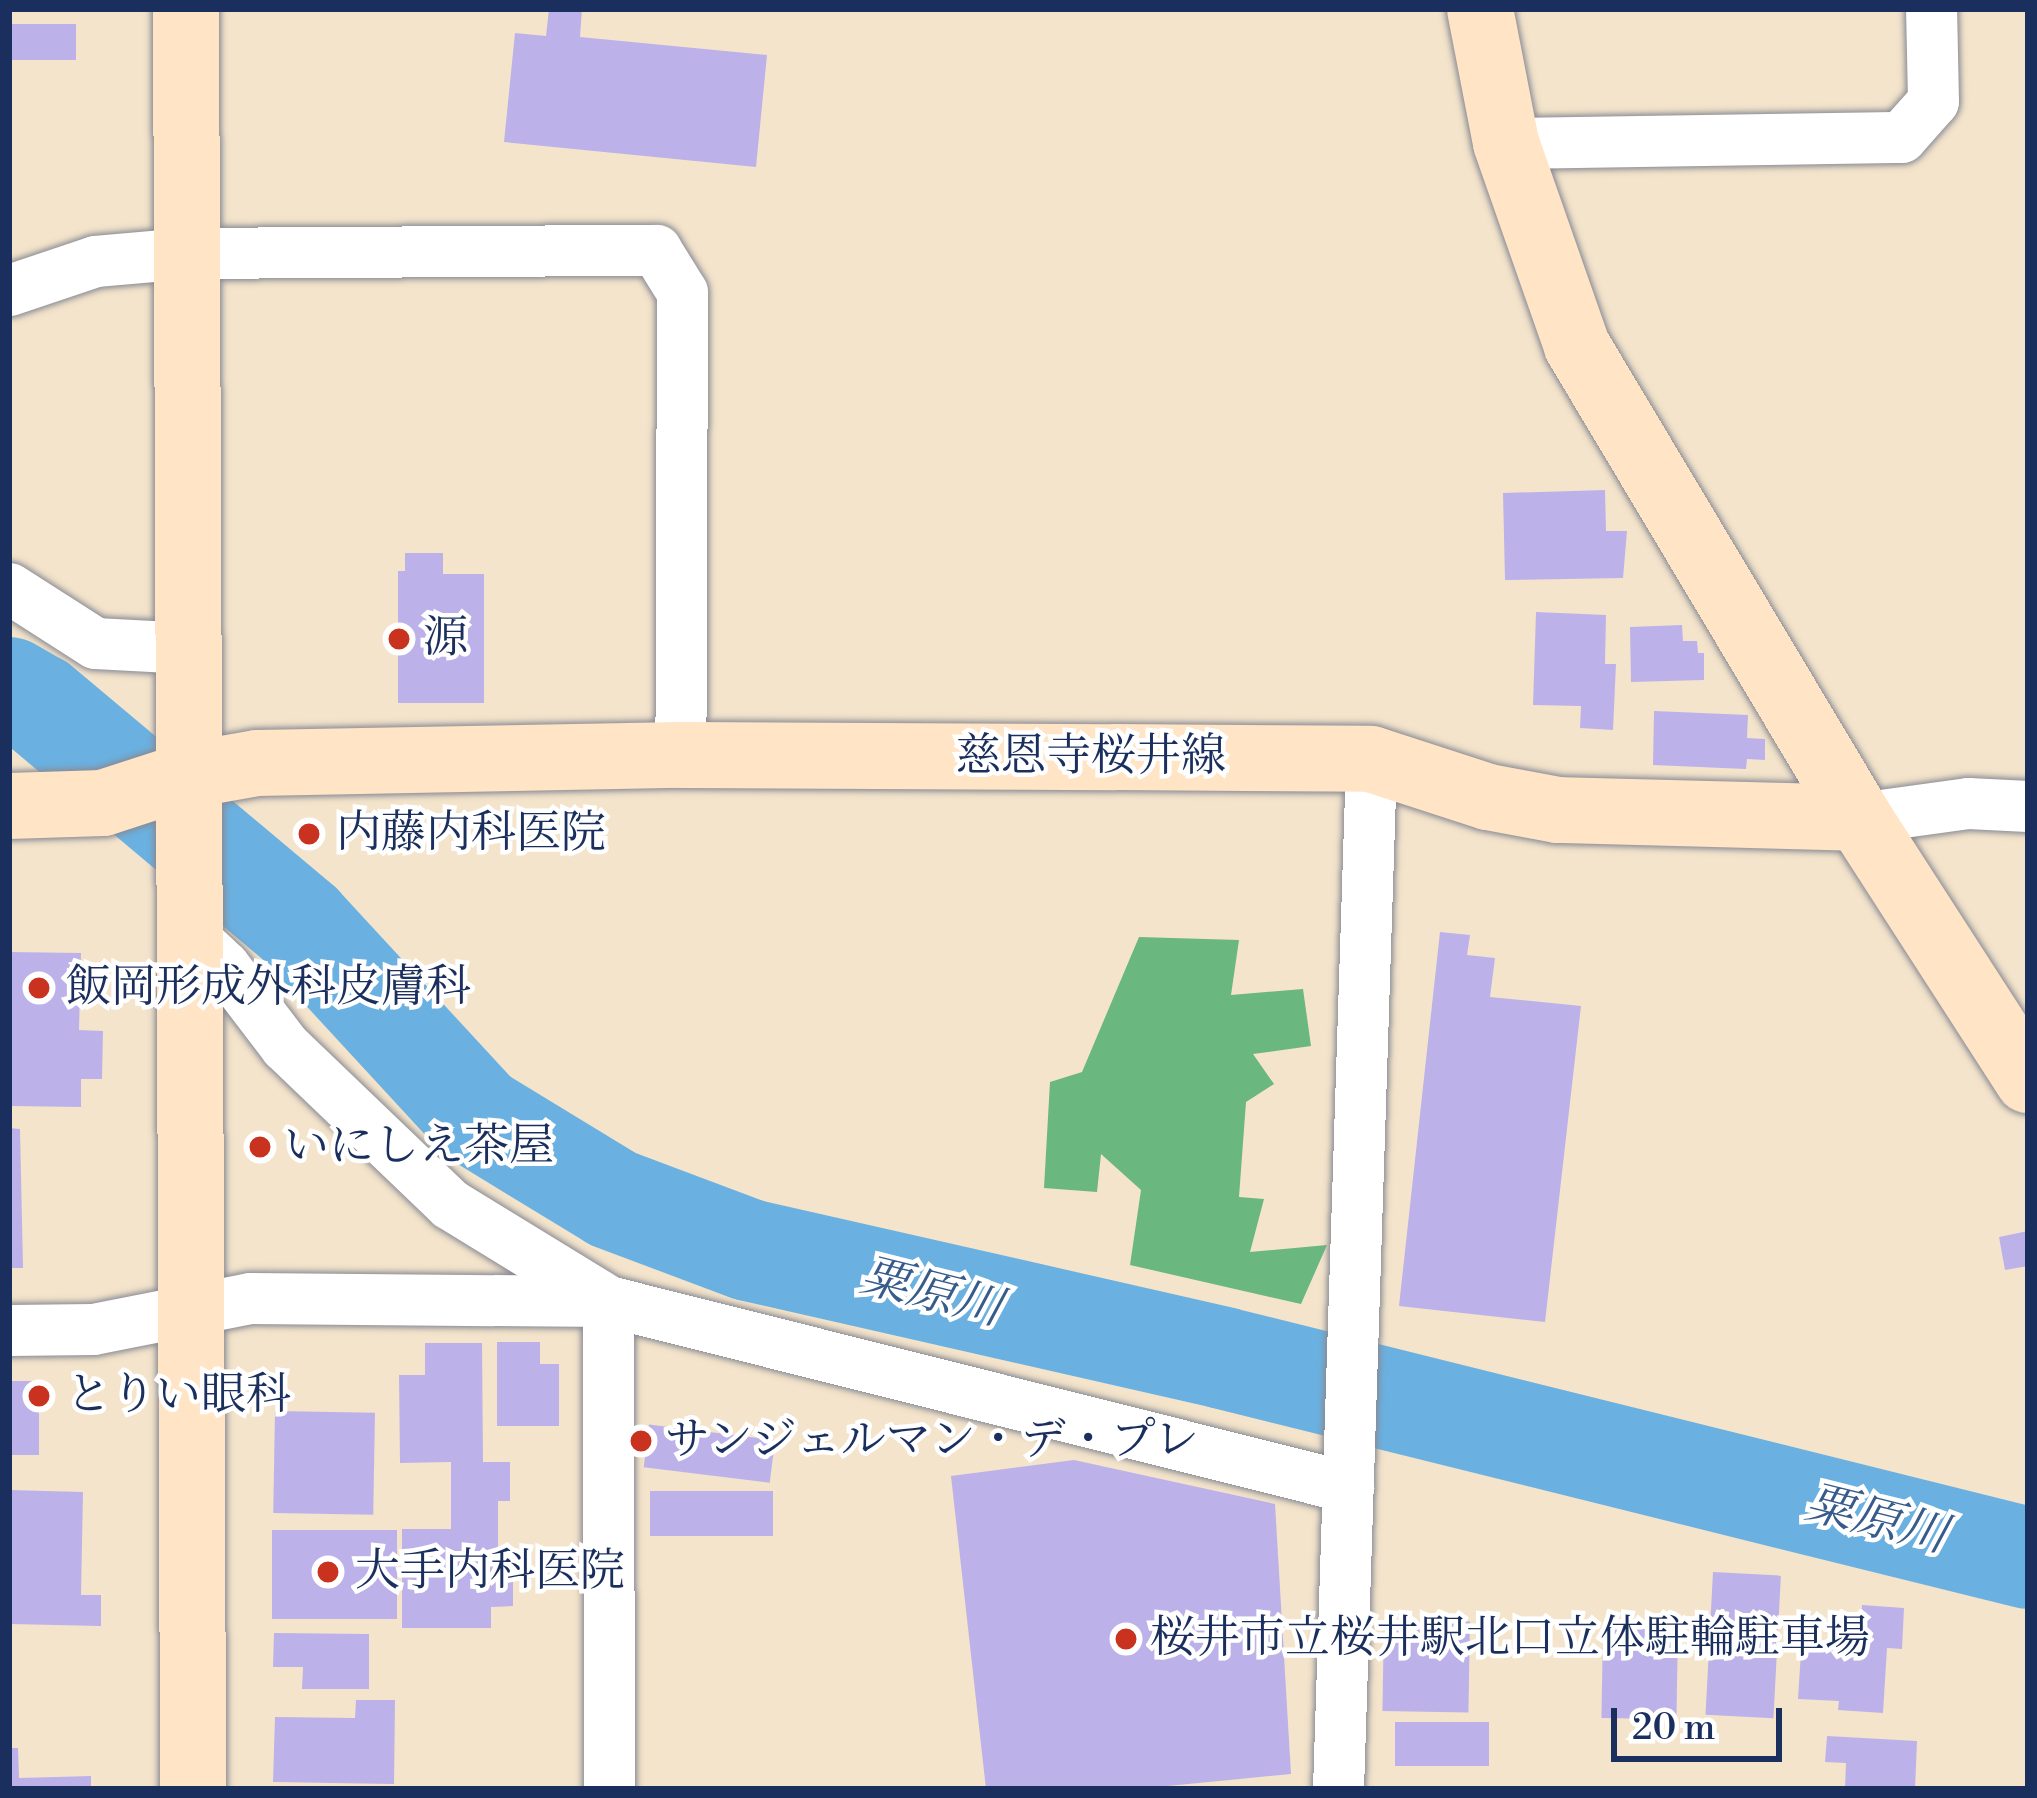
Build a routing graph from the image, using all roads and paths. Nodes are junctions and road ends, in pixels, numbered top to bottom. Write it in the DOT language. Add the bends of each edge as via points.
graph roads {
  1 [pos="186,9"];
  2 [pos="1480,9"];
  3 [pos="1931,9"];
  4 [pos="1506,143"];
  5 [pos="187,253"];
  6 [pos="9,290"];
  7 [pos="9,588"];
  8 [pos="190,669"];
  9 [pos="680,755"];
  10 [pos="1371,759"];
  11 [pos="190,775"];
  12 [pos="9,806"];
  13 [pos="2028,806"];
  14 [pos="1858,818"];
  15 [pos="191,935"];
  16 [pos="2028,1079"];
  17 [pos="608,1301"];
  18 [pos="188,1309"];
  19 [pos="9,1330"];
  20 [pos="1349,1466"];
  21 [pos="193,1789"];
  22 [pos="609,1789"];
  23 [pos="1338,1789"];
  1 -- 5 [label="street"];
  2 -- 4 [label="street"];
  3 -- 4 [label="street" via="1933,101 1901,137"];
  4 -- 14 [label="street" via="1577,346"];
  5 -- 6 [label="street" via="95,261"];
  5 -- 8 [label="street"];
  5 -- 9 [label="street" via="656,250 682,292"];
  7 -- 8 [label="street" via="95,644"];
  8 -- 11 [label="street"];
  9 -- 10 [label="street, 慈恩寺桜井線"];
  9 -- 11 [label="street, 慈恩寺桜井線" via="257,763"];
  10 -- 14 [label="street, 慈恩寺桜井線" via="1558,810"];
  10 -- 20 [label="street"];
  11 -- 12 [label="street, 慈恩寺桜井線" via="104,802"];
  11 -- 15 [label="street"];
  13 -- 14 [label="street" via="1968,803"];
  14 -- 16 [label="street"];
  15 -- 17 [label="street" via="285,1046 450,1204"];
  15 -- 18 [label="street"];
  17 -- 18 [label="street" via="250,1298"];
  17 -- 20 [label="street"];
  17 -- 22 [label="street"];
  18 -- 19 [label="street" via="93,1330"];
  18 -- 21 [label="street"];
  20 -- 23 [label="street"];
}
